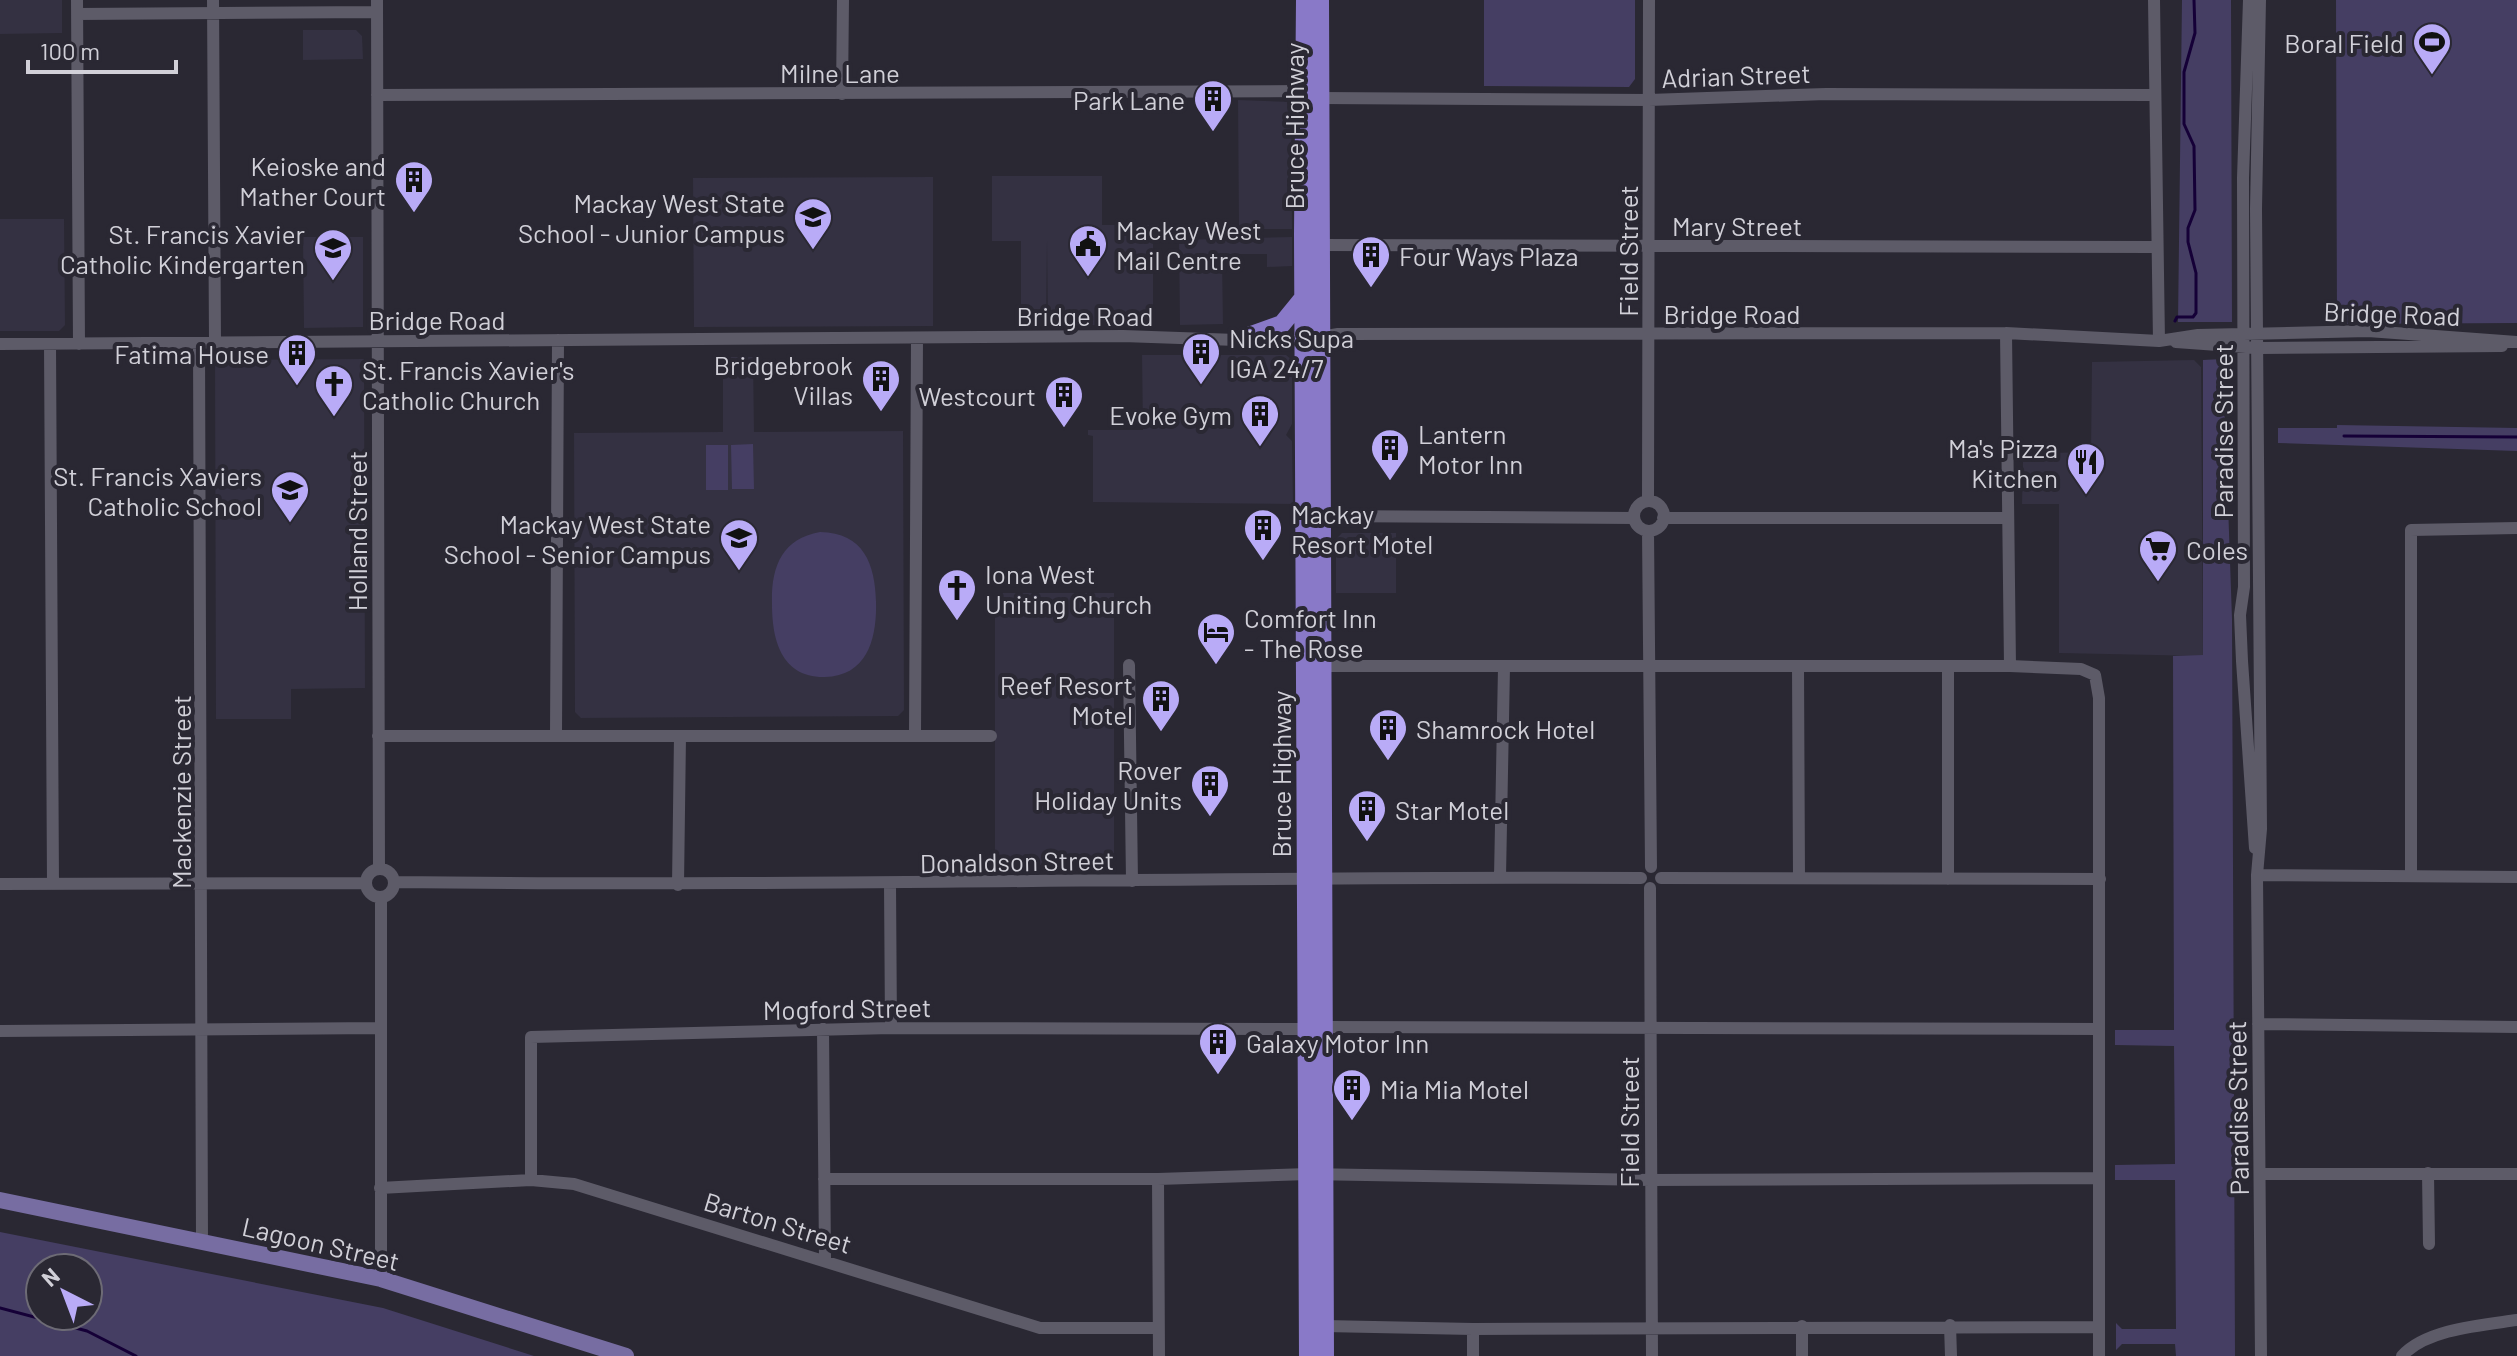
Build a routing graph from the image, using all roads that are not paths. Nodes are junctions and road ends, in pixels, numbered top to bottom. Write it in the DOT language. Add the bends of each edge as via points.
graph roads {
  1 [pos="77,0"];
  2 [pos="843,0"];
  3 [pos="1305,0"];
  4 [pos="1320,0"];
  5 [pos="1649,0"];
  6 [pos="2154,0"];
  7 [pos="2249,0"];
  8 [pos="2260,0"];
  9 [pos="377,6"];
  10 [pos="213,7"];
  11 [pos="77,14"];
  12 [pos="842,94"];
  13 [pos="1312,94"];
  14 [pos="377,95"];
  15 [pos="2154,95"];
  16 [pos="1649,100"];
  17 [pos="1318,245"];
  18 [pos="1648,247"];
  19 [pos="2155,247"];
  20 [pos="1305,295"];
  21 [pos="2006,333"];
  22 [pos="1649,335"];
  23 [pos="1243,338"];
  24 [pos="1313,338"];
  25 [pos="917,339"];
  26 [pos="558,340"];
  27 [pos="2164,341"];
  28 [pos="2244,341"];
  29 [pos="2259,341"];
  30 [pos="215,342"];
  31 [pos="379,342"];
  32 [pos="199,343"];
  33 [pos="2517,343"];
  34 [pos="0,344"];
  35 [pos="50,344"];
  36 [pos="79,344"];
  37 [pos="1648,501"];
  38 [pos="1322,516"];
  39 [pos="1634,518"];
  40 [pos="1663,518"];
  41 [pos="2008,518"];
  42 [pos="2517,528"];
  43 [pos="1648,531"];
  44 [pos="1129,665"];
  45 [pos="1650,665"];
  46 [pos="1322,666"];
  47 [pos="1798,666"];
  48 [pos="2010,666"];
  49 [pos="1504,667"];
  50 [pos="1948,668"];
  51 [pos="556,735"];
  52 [pos="378,736"];
  53 [pos="680,736"];
  54 [pos="915,736"];
  55 [pos="991,736"];
  56 [pos="2258,860"];
  57 [pos="1651,867"];
  58 [pos="379,869"];
  59 [pos="2411,874"];
  60 [pos="2257,875"];
  61 [pos="1500,877"];
  62 [pos="2517,877"];
  63 [pos="1315,878"];
  64 [pos="1661,878"];
  65 [pos="1799,878"];
  66 [pos="1948,879"];
  67 [pos="2100,879"];
  68 [pos="1132,881"];
  69 [pos="394,882"];
  70 [pos="366,883"];
  71 [pos="1645,883"];
  72 [pos="0,884"];
  73 [pos="53,884"];
  74 [pos="203,884"];
  75 [pos="890,884"];
  76 [pos="678,885"];
  77 [pos="381,897"];
  78 [pos="2258,1024"];
  79 [pos="1651,1027"];
  80 [pos="2517,1027"];
  81 [pos="380,1028"];
  82 [pos="891,1028"];
  83 [pos="1315,1028"];
  84 [pos="823,1029"];
  85 [pos="2099,1029"];
  86 [pos="0,1031"];
  87 [pos="201,1031"];
  88 [pos="2428,1173"];
  89 [pos="2261,1174"];
  90 [pos="2517,1174"];
  91 [pos="1316,1176"];
  92 [pos="2099,1178"];
  93 [pos="824,1179"];
  94 [pos="1158,1179"];
  95 [pos="531,1180"];
  96 [pos="1650,1180"];
  97 [pos="380,1188"];
  98 [pos="0,1200"];
  99 [pos="202,1241"];
  100 [pos="2429,1244"];
  101 [pos="825,1259"];
  102 [pos="381,1279"];
  103 [pos="2517,1320"];
  104 [pos="1950,1325"];
  105 [pos="1324,1326"];
  106 [pos="1802,1326"];
  107 [pos="1652,1327"];
  108 [pos="2099,1327"];
  109 [pos="1158,1328"];
  110 [pos="1473,1329"];
  111 [pos="626,1356"];
  112 [pos="1159,1356"];
  113 [pos="1308,1356"];
  114 [pos="1325,1356"];
  115 [pos="1473,1356"];
  116 [pos="1652,1356"];
  117 [pos="1802,1356"];
  118 [pos="1951,1356"];
  119 [pos="2099,1356"];
  120 [pos="2261,1356"];
  121 [pos="2402,1356"];
  1 -- 11 [label="street"];
  2 -- 12 [label="street"];
  3 -- 13 [label="highway, Bruce Highway"];
  4 -- 13 [label="highway, Bruce Highway"];
  5 -- 16 [label="street, Field Street"];
  6 -- 15 [label="street"];
  7 -- 28 [label="street, Paradise Street"];
  8 -- 29 [label="street, Paradise Street"];
  9 -- 10 [label="street"];
  9 -- 14 [label="street, Holland Street"];
  10 -- 11 [label="street"];
  10 -- 30 [label="street"];
  11 -- 36 [label="street"];
  12 -- 13 [label="street, Milne Lane"];
  12 -- 14 [label="street, Milne Lane"];
  13 -- 16 [label="street, Adrian Street"];
  13 -- 17 [label="highway, Bruce Highway"];
  13 -- 20 [label="highway, Bruce Highway"];
  14 -- 31 [label="street, Holland Street"];
  15 -- 16 [label="street, Adrian Street" via="1841,94"];
  15 -- 19 [label="street"];
  16 -- 18 [label="street, Field Street"];
  17 -- 18 [label="street, Mary Street"];
  17 -- 24 [label="highway, Bruce Highway"];
  18 -- 19 [label="street, Mary Street"];
  18 -- 22 [label="street, Field Street"];
  19 -- 27 [label="street"];
  20 -- 23 [label="highway" via="1282,324"];
  20 -- 24 [label="highway, Bruce Highway"];
  21 -- 22 [label="street, Bridge Road"];
  21 -- 27 [label="street, Bridge Road"];
  21 -- 41 [label="street"];
  22 -- 24 [label="street, Bridge Road"];
  22 -- 37 [label="street, Field Street"];
  23 -- 24 [label="street, Bridge Road"];
  23 -- 25 [label="street, Bridge Road"];
  24 -- 38 [label="highway, Bruce Highway"];
  24 -- 63 [label="highway, Bruce Highway"];
  25 -- 26 [label="street, Bridge Road"];
  25 -- 54 [label="street"];
  26 -- 31 [label="street, Bridge Road"];
  26 -- 51 [label="street"];
  27 -- 28 [label="street, Bridge Road" via="2198,335"];
  28 -- 29 [label="street, Bridge Road"];
  28 -- 56 [label="street, Paradise Street" via="2241,645"];
  29 -- 33 [label="street, Bridge Road" via="2368,331"];
  29 -- 56 [label="street, Paradise Street"];
  30 -- 31 [label="street, Bridge Road"];
  30 -- 32 [label="street, Bridge Road"];
  31 -- 52 [label="street, Holland Street"];
  32 -- 36 [label="street, Bridge Road"];
  32 -- 74 [label="street, Mackenzie Street"];
  34 -- 35 [label="street, Bridge Road"];
  35 -- 36 [label="street, Bridge Road"];
  35 -- 73 [label="street"];
  37 -- 39 [label="street" via="1638,505"];
  37 -- 40 [label="street" via="1660,506"];
  38 -- 39 [label="street"];
  38 -- 46 [label="highway, Bruce Highway"];
  39 -- 43 [label="street"];
  40 -- 41 [label="street"];
  40 -- 43 [label="street"];
  41 -- 48 [label="street"];
  42 -- 59 [label="street" via="2411,530"];
  43 -- 45 [label="street"];
  44 -- 68 [label="street"];
  45 -- 47 [label="street"];
  45 -- 49 [label="street"];
  45 -- 57 [label="street"];
  46 -- 49 [label="street"];
  46 -- 63 [label="highway, Bruce Highway"];
  47 -- 50 [label="street"];
  47 -- 65 [label="street"];
  48 -- 50 [label="street"];
  48 -- 67 [label="street" via="2081,669 2095,675"];
  49 -- 61 [label="street"];
  50 -- 66 [label="street"];
  51 -- 52 [label="street"];
  51 -- 53 [label="street"];
  52 -- 58 [label="street, Holland Street"];
  53 -- 54 [label="street"];
  53 -- 76 [label="street"];
  54 -- 55 [label="street"];
  56 -- 60 [label="street, Paradise Street"];
  57 -- 64 [label="street"];
  57 -- 71 [label="street" via="1643,872"];
  58 -- 69 [label="street"];
  58 -- 70 [label="street"];
  59 -- 60 [label="street"];
  59 -- 62 [label="street"];
  60 -- 78 [label="street, Paradise Street"];
  61 -- 63 [label="street, Donaldson Street"];
  61 -- 71 [label="street, Donaldson Street"];
  63 -- 68 [label="street, Donaldson Street"];
  63 -- 83 [label="highway, Bruce Highway"];
  64 -- 65 [label="street"];
  64 -- 71 [label="street" via="1658,885"];
  65 -- 66 [label="street"];
  66 -- 67 [label="street"];
  67 -- 85 [label="street"];
  68 -- 75 [label="street, Donaldson Street"];
  69 -- 76 [label="street, Donaldson Street"];
  69 -- 77 [label="street" via="391,892"];
  70 -- 74 [label="street"];
  70 -- 77 [label="street" via="369,893"];
  71 -- 79 [label="street, Field Street"];
  72 -- 73 [label="street"];
  73 -- 74 [label="street"];
  74 -- 87 [label="street, Mackenzie Street"];
  75 -- 76 [label="street, Donaldson Street"];
  75 -- 82 [label="street"];
  77 -- 81 [label="street"];
  78 -- 80 [label="street"];
  78 -- 89 [label="street, Paradise Street"];
  79 -- 83 [label="street, Mogford Street"];
  79 -- 85 [label="street, Mogford Street"];
  79 -- 96 [label="street, Field Street"];
  81 -- 87 [label="street"];
  81 -- 97 [label="street"];
  82 -- 83 [label="street, Mogford Street"];
  82 -- 84 [label="street, Mogford Street"];
  83 -- 91 [label="highway, Bruce Highway"];
  84 -- 93 [label="street"];
  84 -- 95 [label="street, Mogford Street" via="531,1037"];
  85 -- 92 [label="street"];
  86 -- 87 [label="street"];
  87 -- 99 [label="street, Mackenzie Street"];
  88 -- 89 [label="street"];
  88 -- 90 [label="street"];
  88 -- 100 [label="street"];
  89 -- 120 [label="street, Paradise Street"];
  91 -- 94 [label="street"];
  91 -- 96 [label="street"];
  91 -- 105 [label="highway, Bruce Highway"];
  91 -- 113 [label="highway, Bruce Highway"];
  92 -- 96 [label="street"];
  92 -- 108 [label="street"];
  93 -- 94 [label="street"];
  93 -- 101 [label="street"];
  94 -- 109 [label="street"];
  95 -- 97 [label="street, Barton Street"];
  95 -- 101 [label="street, Barton Street" via="609,1192"];
  96 -- 107 [label="street, Field Street"];
  97 -- 102 [label="street"];
  98 -- 99 [label="main road, Lagoon Street"];
  99 -- 102 [label="main road, Lagoon Street"];
  101 -- 109 [label="street, Barton Street" via="1040,1328"];
  102 -- 111 [label="main road, Lagoon Street"];
  103 -- 121 [label="street" via="2443,1334 2410,1347"];
  104 -- 106 [label="street"];
  104 -- 108 [label="street"];
  104 -- 118 [label="street"];
  105 -- 110 [label="street"];
  105 -- 114 [label="highway, Bruce Highway"];
  106 -- 107 [label="street"];
  106 -- 117 [label="street"];
  107 -- 110 [label="street"];
  107 -- 116 [label="street, Field Street"];
  108 -- 119 [label="street"];
  109 -- 112 [label="street"];
  110 -- 115 [label="street"];
}
